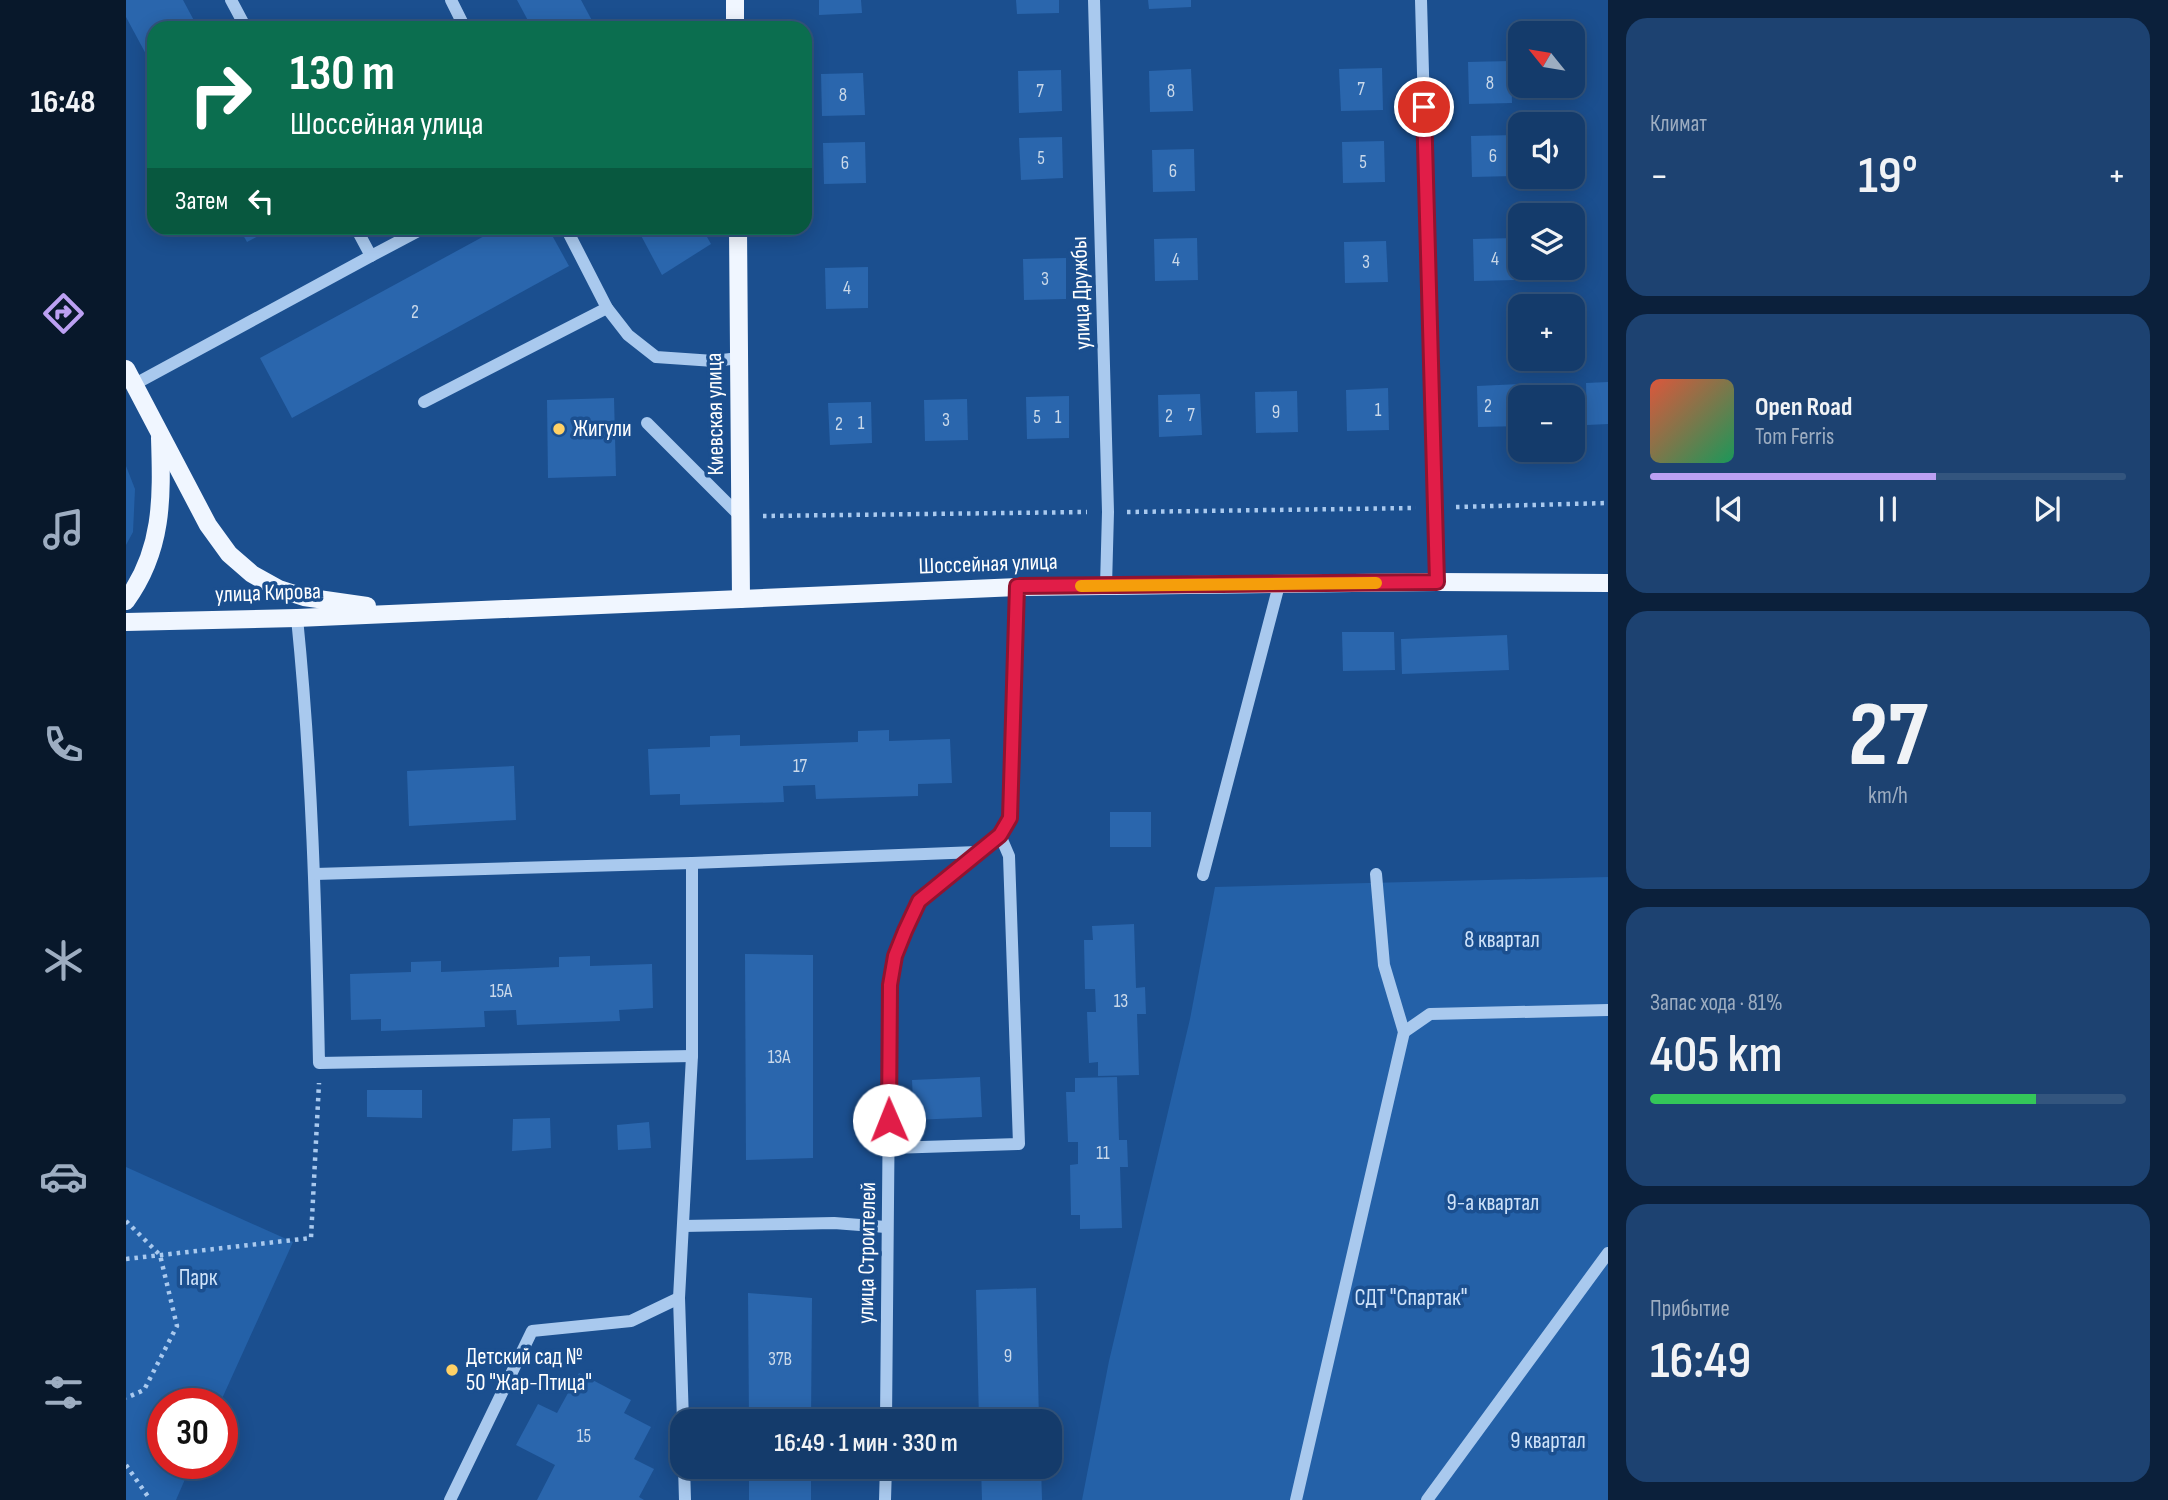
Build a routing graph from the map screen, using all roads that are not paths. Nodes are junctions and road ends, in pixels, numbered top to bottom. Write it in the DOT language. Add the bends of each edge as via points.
graph roads {
  1 [pos="231,0"];
  2 [pos="451,0"];
  3 [pos="735,0"];
  4 [pos="1094,0"];
  5 [pos="1421,0"];
  6 [pos="242,21"];
  7 [pos="462,21"];
  8 [pos="735,21"];
  9 [pos="360,235"];
  10 [pos="411,235"];
  11 [pos="570,235"];
  12 [pos="738,235"];
  13 [pos="371,256"];
  14 [pos="607,308"];
  15 [pos="739,358"];
  16 [pos="132,383"];
  17 [pos="424,402"];
  18 [pos="647,423"];
  19 [pos="160,433"];
  20 [pos="750,517"];
  21 [pos="1437,582"];
  22 [pos="1608,583"];
  23 [pos="1279,585"];
  24 [pos="1017,586"];
  25 [pos="1106,586"];
  26 [pos="741,599"];
  27 [pos="126,601"];
  28 [pos="412,612"];
  29 [pos="296,618"];
  30 [pos="126,622"];
  31 [pos="1000,835"];
  32 [pos="977,852"];
  33 [pos="692,863"];
  34 [pos="315,874"];
  35 [pos="1376,874"];
  36 [pos="1203,875"];
  37 [pos="1608,1010"];
  38 [pos="1404,1032"];
  39 [pos="692,1056"];
  40 [pos="890,1147"];
  41 [pos="683,1226"];
  42 [pos="886,1227"];
  43 [pos="1608,1253"];
  44 [pos="679,1298"];
  45 [pos="682,1409"];
  46 [pos="886,1409"];
  47 [pos="684,1479"];
  48 [pos="886,1479"];
  49 [pos="450,1500"];
  50 [pos="685,1500"];
  51 [pos="886,1500"];
  52 [pos="1296,1500"];
  53 [pos="1427,1500"];
  1 -- 6 [label="street"];
  2 -- 7 [label="street"];
  3 -- 8 [label="main road"];
  4 -- 25 [label="street, улица Дружбы" via="1108,512"];
  5 -- 21 [label="street"];
  9 -- 13 [label="street"];
  10 -- 13 [label="street"];
  11 -- 14 [label="street"];
  12 -- 15 [label="main road, Киевская улица"];
  13 -- 16 [label="street"];
  14 -- 15 [label="street" via="628,335 656,357"];
  14 -- 17 [label="street"];
  15 -- 20 [label="main road, Киевская улица"];
  16 -- 19 [label="main road"];
  18 -- 20 [label="street"];
  19 -- 27 [label="main road" via="158,530 148,564"];
  19 -- 28 [label="main road" via="208,525 229,554 252,574 304,597"];
  20 -- 26 [label="main road, Киевская улица"];
  21 -- 22 [label="main road, Шоссейная улица"];
  21 -- 23 [label="main road, Шоссейная улица"];
  23 -- 25 [label="main road, Шоссейная улица"];
  23 -- 36 [label="street"];
  24 -- 25 [label="main road, Шоссейная улица"];
  24 -- 26 [label="main road, Шоссейная улица"];
  24 -- 31 [label="street" via="1010,818"];
  26 -- 28 [label="main road, Шоссейная улица"];
  28 -- 29 [label="main road, улица Кирова"];
  29 -- 30 [label="main road, улица Кирова"];
  29 -- 34 [label="street"];
  31 -- 32 [label="street, улица Строителей"];
  31 -- 40 [label="street" via="1009,856 1019,1144"];
  32 -- 33 [label="street"];
  32 -- 40 [label="street, улица Строителей" via="919,901 895,956 890,985"];
  33 -- 34 [label="street"];
  33 -- 39 [label="street"];
  34 -- 39 [label="street" via="319,1063"];
  35 -- 38 [label="street" via="1384,965"];
  37 -- 38 [label="street" via="1430,1014"];
  38 -- 52 [label="street"];
  39 -- 41 [label="street"];
  40 -- 42 [label="street, улица Строителей"];
  41 -- 42 [label="street" via="834,1223"];
  41 -- 44 [label="street"];
  42 -- 46 [label="street, улица Строителей"];
  43 -- 53 [label="street"];
  44 -- 45 [label="street"];
  44 -- 49 [label="street" via="631,1321 532,1331"];
  47 -- 50 [label="street"];
  48 -- 51 [label="street"];
}
